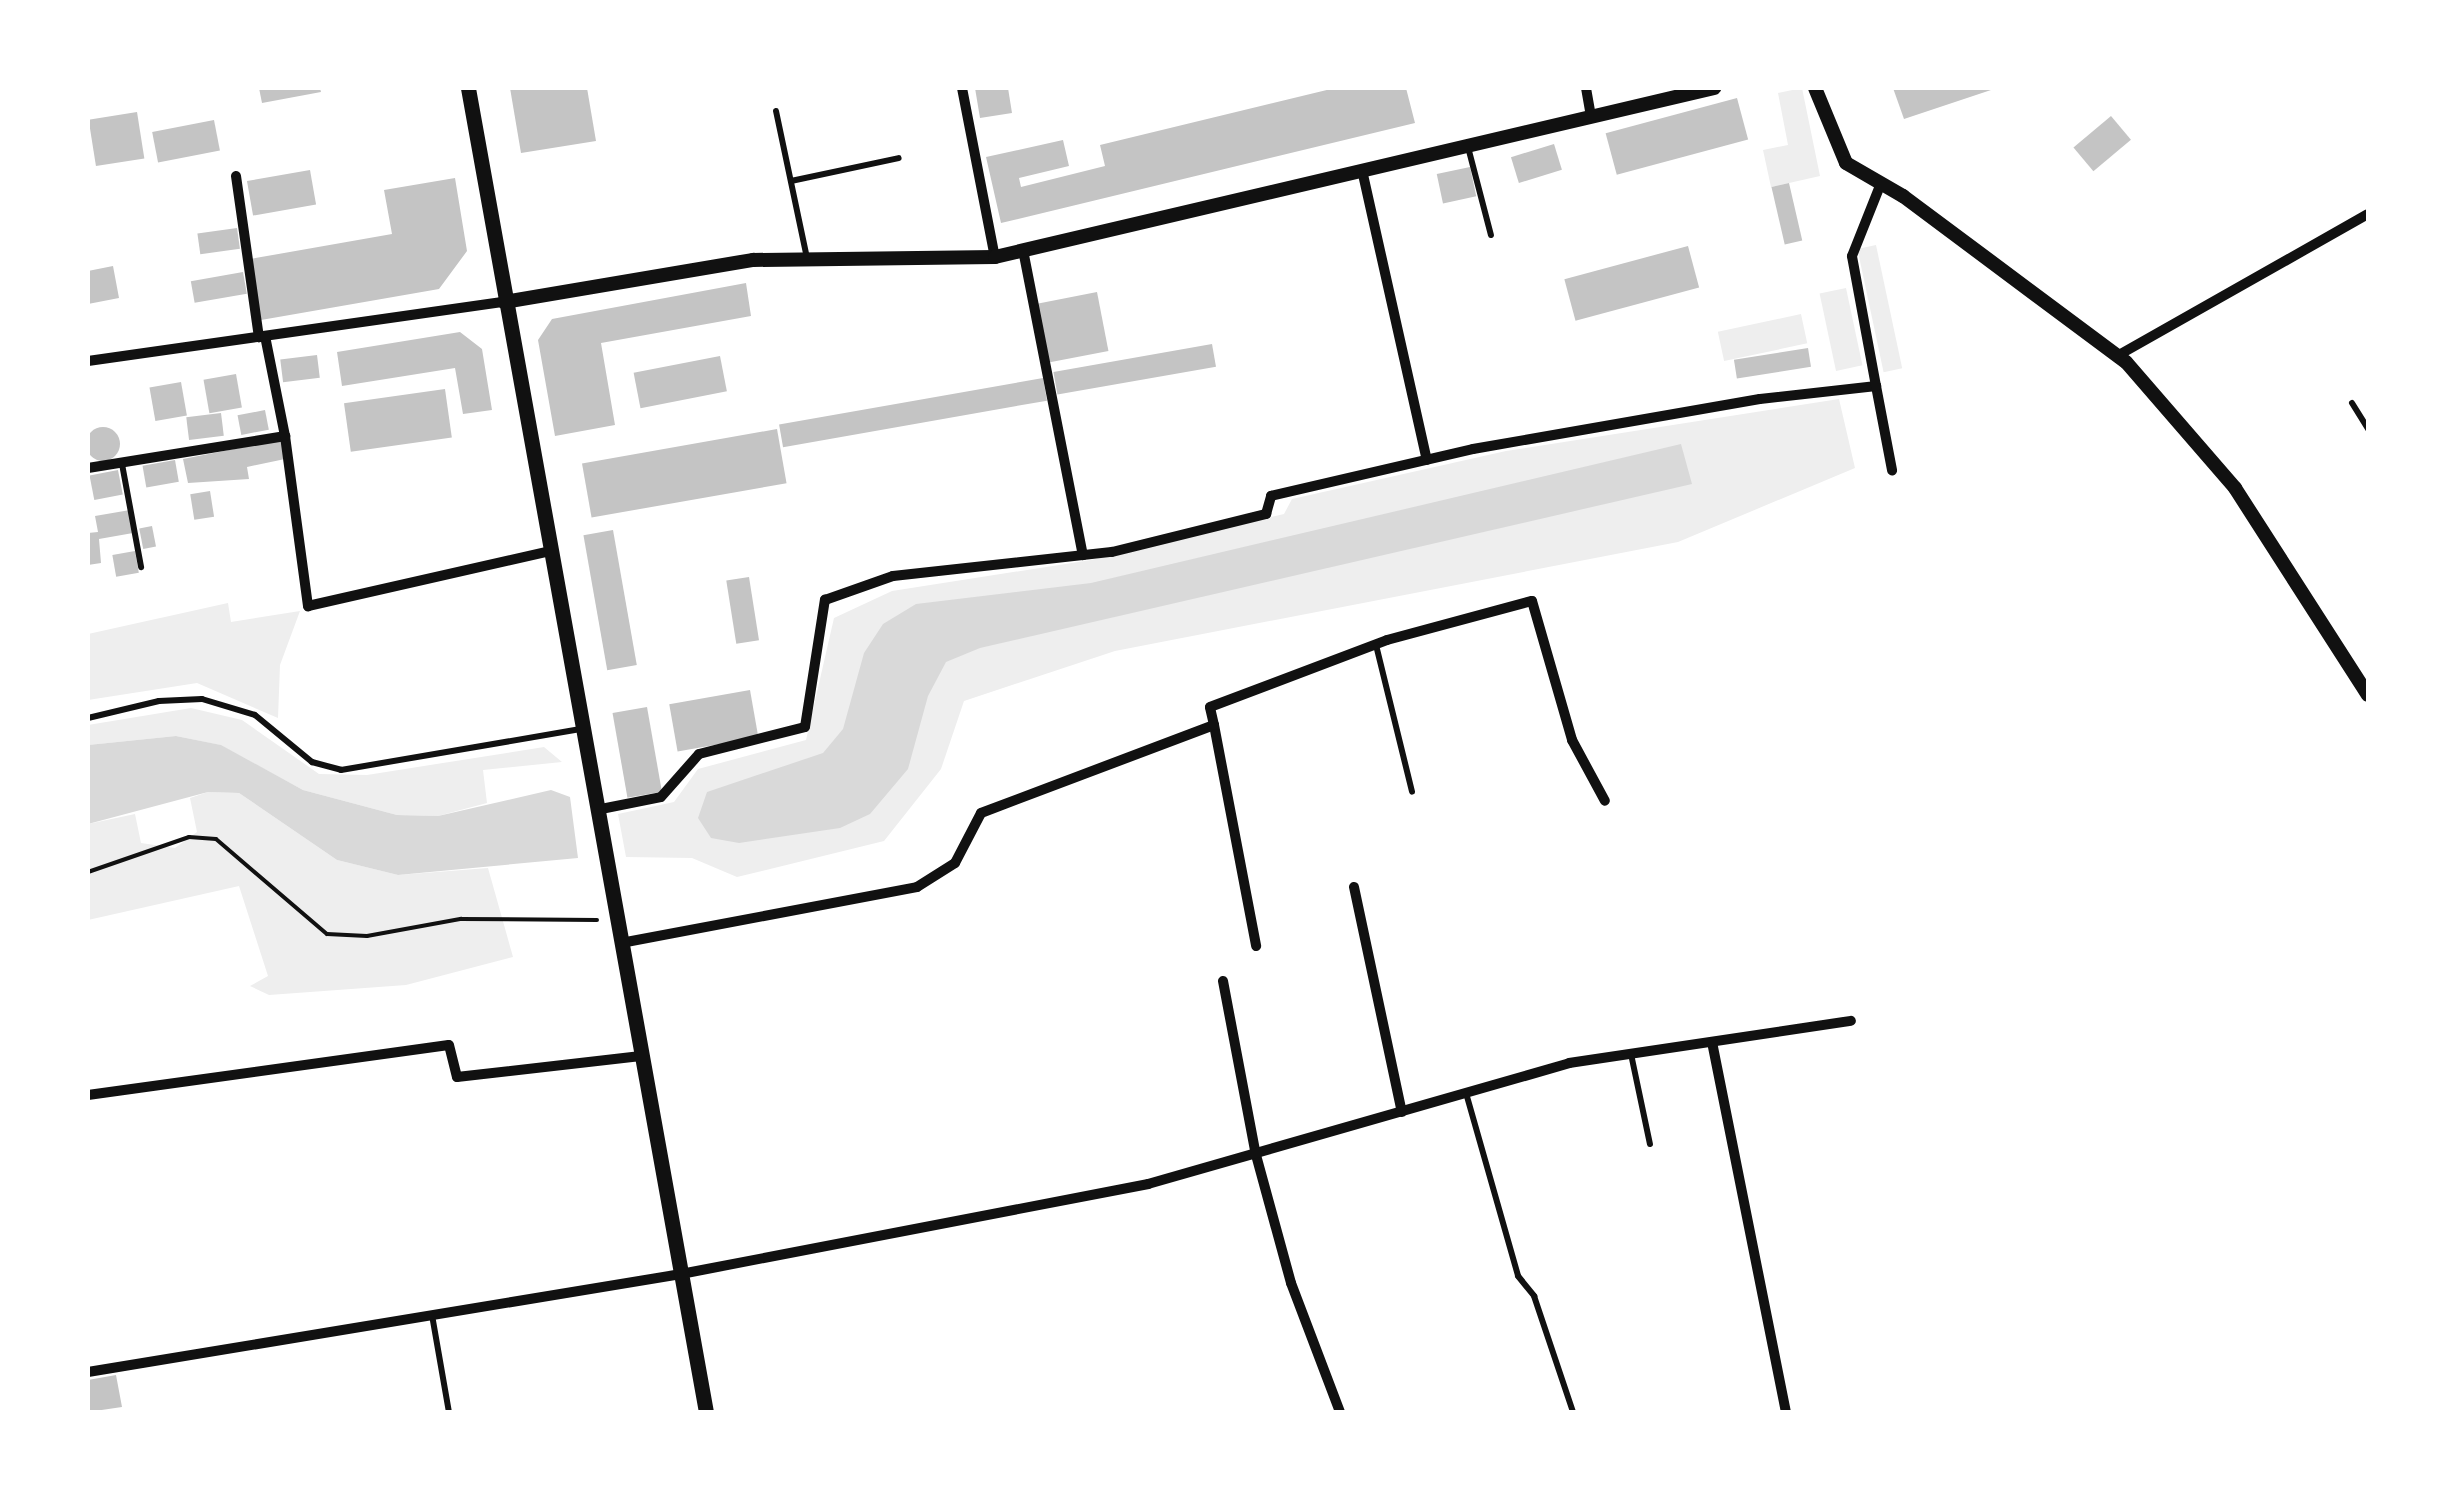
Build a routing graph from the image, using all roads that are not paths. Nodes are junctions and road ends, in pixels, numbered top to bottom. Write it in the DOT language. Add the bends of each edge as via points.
graph roads {
  1 [pos="468,88"];
  2 [pos="962,88"];
  3 [pos="1586,88"];
  4 [pos="1714,88"];
  5 [pos="1814,88"];
  6 [pos="776,111"];
  7 [pos="1591,116"];
  8 [pos="1468,146"];
  9 [pos="899,158"];
  10 [pos="1362,170"];
  11 [pos="236,176"];
  12 [pos="791,181"];
  13 [pos="1881,184"];
  14 [pos="2368,214"];
  15 [pos="1492,236"];
  16 [pos="1023,250"];
  17 [pos="995,257"];
  18 [pos="808,260"];
  19 [pos="504,302"];
  20 [pos="262,336"];
  21 [pos="2117,356"];
  22 [pos="88,360"];
  23 [pos="1876,386"];
  24 [pos="2352,403"];
  25 [pos="2368,430"];
  26 [pos="285,436"];
  27 [pos="1427,460"];
  28 [pos="122,464"];
  29 [pos="88,468"];
  30 [pos="1892,470"];
  31 [pos="550,551"];
  32 [pos="1083,554"];
  33 [pos="141,567"];
  34 [pos="1376,644"];
  35 [pos="2368,695"];
  36 [pos="88,718"];
  37 [pos="1214,726"];
  38 [pos="582,729"];
  39 [pos="1412,792"];
  40 [pos="1605,801"];
  41 [pos="596,810"];
  42 [pos="1354,887"];
  43 [pos="620,943"];
  44 [pos="1256,946"];
  45 [pos="1223,981"];
  46 [pos="1851,1021"];
  47 [pos="1712,1042"];
  48 [pos="1631,1054"];
  49 [pos="641,1056"];
  50 [pos="1466,1093"];
  51 [pos="88,1095"];
  52 [pos="1402,1112"];
  53 [pos="1650,1144"];
  54 [pos="1256,1155"];
  55 [pos="681,1274"];
  56 [pos="432,1315"];
  57 [pos="88,1372"];
  58 [pos="448,1412"];
  59 [pos="706,1412"];
  60 [pos="1340,1412"];
  61 [pos="1574,1412"];
  62 [pos="1786,1412"];
  1 -- 19 [label="main road"];
  2 -- 17 [label="street"];
  3 -- 7 [label="street"];
  4 -- 7 [label="street"];
  5 -- 13 [label="street" via="1846,163"];
  6 -- 12 [label="lane"];
  7 -- 8 [label="street"];
  8 -- 10 [label="street"];
  8 -- 15 [label="lane"];
  9 -- 12 [label="lane"];
  10 -- 16 [label="street"];
  10 -- 27 [label="street"];
  11 -- 20 [label="street"];
  12 -- 18 [label="lane"];
  13 -- 21 [label="street"];
  13 -- 23 [label="street" via="1852,256"];
  14 -- 21 [label="street"];
  16 -- 17 [label="street"];
  16 -- 32 [label="street"];
  17 -- 18 [label="street"];
  18 -- 19 [label="street" via="753,260"];
  19 -- 20 [label="street"];
  19 -- 31 [label="main road"];
  20 -- 22 [label="street"];
  20 -- 26 [label="street"];
  21 -- 35 [label="street" via="2235,488"];
  23 -- 27 [label="street" via="1760,398"];
  23 -- 30 [label="street"];
  24 -- 25 [label="lane"];
  26 -- 28 [label="street"];
  26 -- 31 [label="street" via="308,606"];
  27 -- 32 [label="street" via="1271,496 1266,514"];
  28 -- 29 [label="street"];
  28 -- 33 [label="lane"];
  31 -- 38 [label="main road"];
  32 -- 41 [label="street" via="893,576 825,600 805,727 700,754 661,797"];
  34 -- 37 [label="street" via="1210,708"];
  34 -- 39 [label="lane"];
  34 -- 40 [label="street" via="1532,602 1572,740"];
  36 -- 38 [label="lane" via="159,701 202,700 255,715 312,762 341,770"];
  37 -- 43 [label="street" via="982,813 954,863 917,888"];
  37 -- 44 [label="street"];
  38 -- 41 [label="main road"];
  41 -- 43 [label="main road"];
  42 -- 52 [label="street"];
  43 -- 49 [label="main road"];
  45 -- 54 [label="street"];
  46 -- 47 [label="street"];
  47 -- 48 [label="street"];
  47 -- 62 [label="street"];
  48 -- 50 [label="street" via="1570,1063"];
  48 -- 53 [label="lane"];
  49 -- 51 [label="street" via="458,1077 450,1045"];
  49 -- 55 [label="main road"];
  50 -- 52 [label="street"];
  50 -- 61 [label="lane" via="1518,1276 1534,1296"];
  52 -- 54 [label="street"];
  54 -- 55 [label="street" via="1148,1184"];
  54 -- 60 [label="street" via="1292,1283"];
  55 -- 56 [label="street"];
  55 -- 59 [label="main road"];
  56 -- 57 [label="street"];
  56 -- 58 [label="lane"];
}
